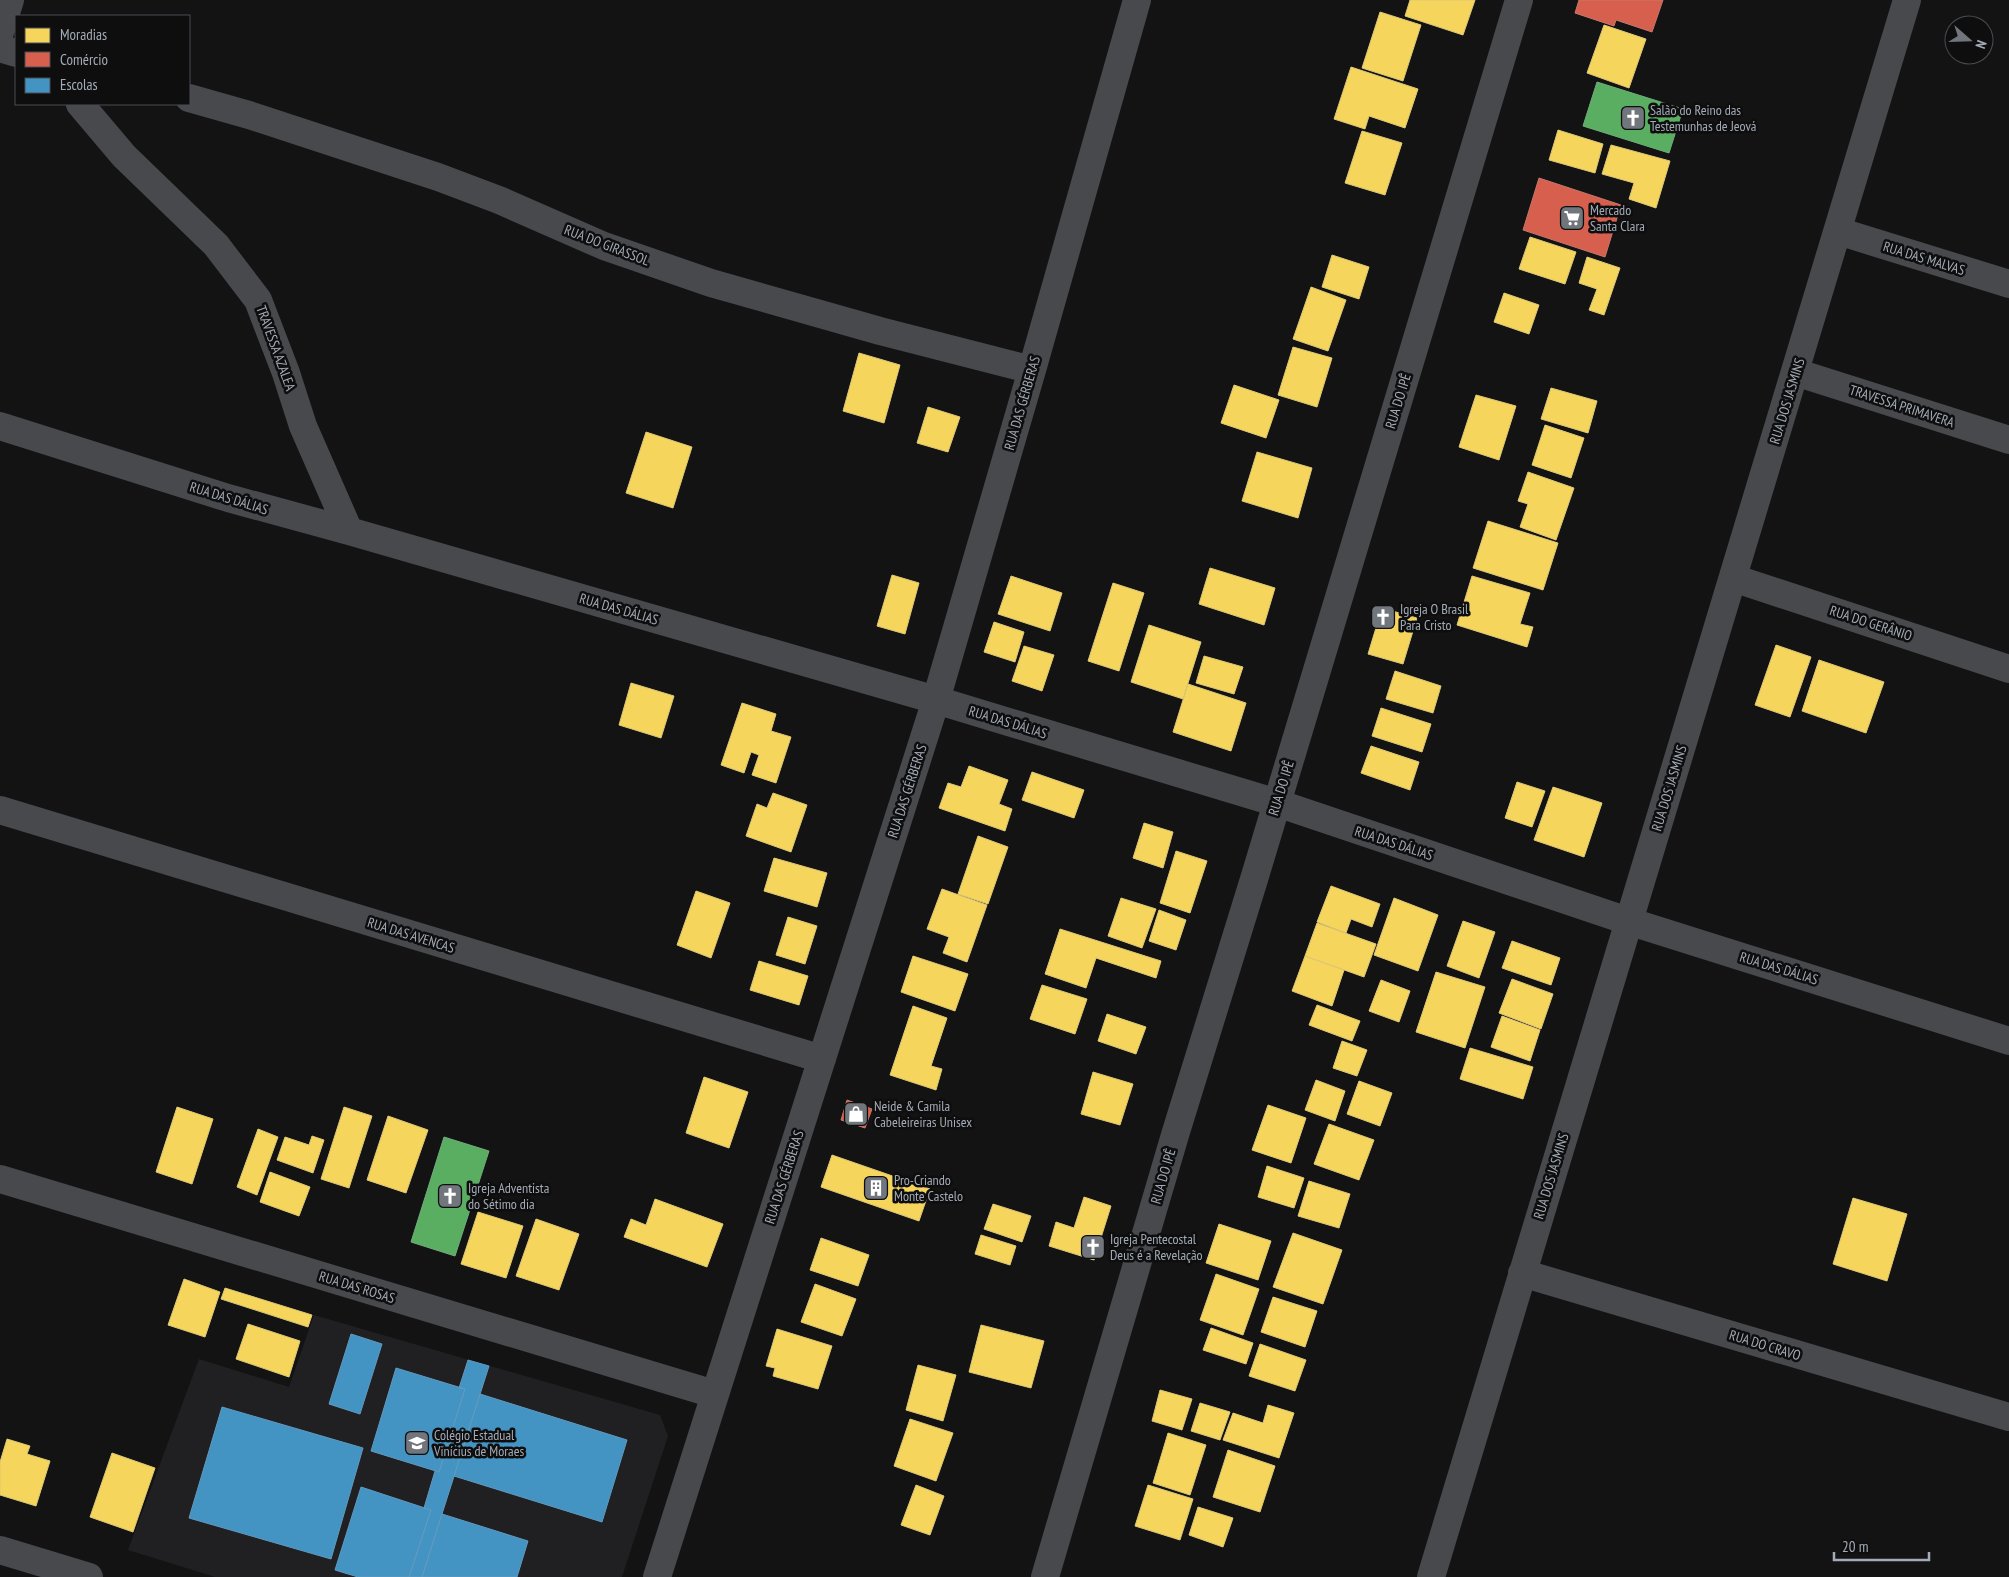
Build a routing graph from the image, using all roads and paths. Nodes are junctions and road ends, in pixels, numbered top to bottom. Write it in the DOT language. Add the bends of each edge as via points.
graph roads {
  1 [pos="10,0"];
  2 [pos="1519,0"];
  3 [pos="1907,0"];
  4 [pos="1131,1"];
  5 [pos="0,32"];
  6 [pos="0,48"];
  7 [pos="15,53"];
  8 [pos="190,98"];
  9 [pos="81,105"];
  10 [pos="1838,231"];
  11 [pos="2009,284"];
  12 [pos="1032,370"];
  13 [pos="1795,372"];
  14 [pos="0,426"];
  15 [pos="2009,440"];
  16 [pos="349,531"];
  17 [pos="1733,578"];
  18 [pos="2009,669"];
  19 [pos="936,700"];
  20 [pos="1277,804"];
  21 [pos="0,810"];
  22 [pos="1628,921"];
  23 [pos="2009,1040"];
  24 [pos="822,1059"];
  25 [pos="0,1180"];
  26 [pos="1522,1272"];
  27 [pos="714,1394"];
  28 [pos="2009,1418"];
  29 [pos="0,1550"];
  30 [pos="89,1577"];
  31 [pos="657,1577"];
  32 [pos="1045,1577"];
  33 [pos="1431,1577"];
  1 -- 5 [label="street"];
  2 -- 20 [label="street, RUA DO IPÊ"];
  3 -- 10 [label="street, RUA DOS JASMINS"];
  4 -- 12 [label="street, RUA DAS GÉRBERAS"];
  6 -- 7 [label="street"];
  8 -- 12 [label="street, RUA DO GIRASSOL" via="438,177 604,246 711,283"];
  9 -- 16 [label="street, TRAVESSA AZALEA" via="124,156 216,245 258,300 303,426"];
  10 -- 11 [label="street, RUA DAS MALVAS"];
  10 -- 13 [label="street, RUA DOS JASMINS"];
  12 -- 19 [label="street, RUA DAS GÉRBERAS"];
  13 -- 15 [label="street, TRAVESSA PRIMAVERA"];
  13 -- 17 [label="street, RUA DOS JASMINS"];
  14 -- 16 [label="street, RUA DAS DÁLIAS" via="237,501"];
  16 -- 19 [label="street, RUA DAS DÁLIAS"];
  17 -- 18 [label="street, RUA DO GERÂNIO"];
  17 -- 22 [label="street, RUA DOS JASMINS"];
  19 -- 20 [label="street, RUA DAS DÁLIAS"];
  19 -- 24 [label="street, RUA DAS GÉRBERAS"];
  20 -- 22 [label="street, RUA DAS DÁLIAS"];
  20 -- 32 [label="street, RUA DO IPÊ" via="1175,1135"];
  21 -- 24 [label="street, RUA DAS AVENCAS"];
  22 -- 23 [label="street, RUA DAS DÁLIAS"];
  22 -- 26 [label="street, RUA DOS JASMINS"];
  24 -- 27 [label="street, RUA DAS GÉRBERAS"];
  25 -- 27 [label="street, RUA DAS ROSAS"];
  26 -- 28 [label="street, RUA DO CRAVO"];
  26 -- 33 [label="street, RUA DOS JASMINS"];
  27 -- 31 [label="street, RUA DAS GÉRBERAS"];
  29 -- 30 [label="street"];
}
